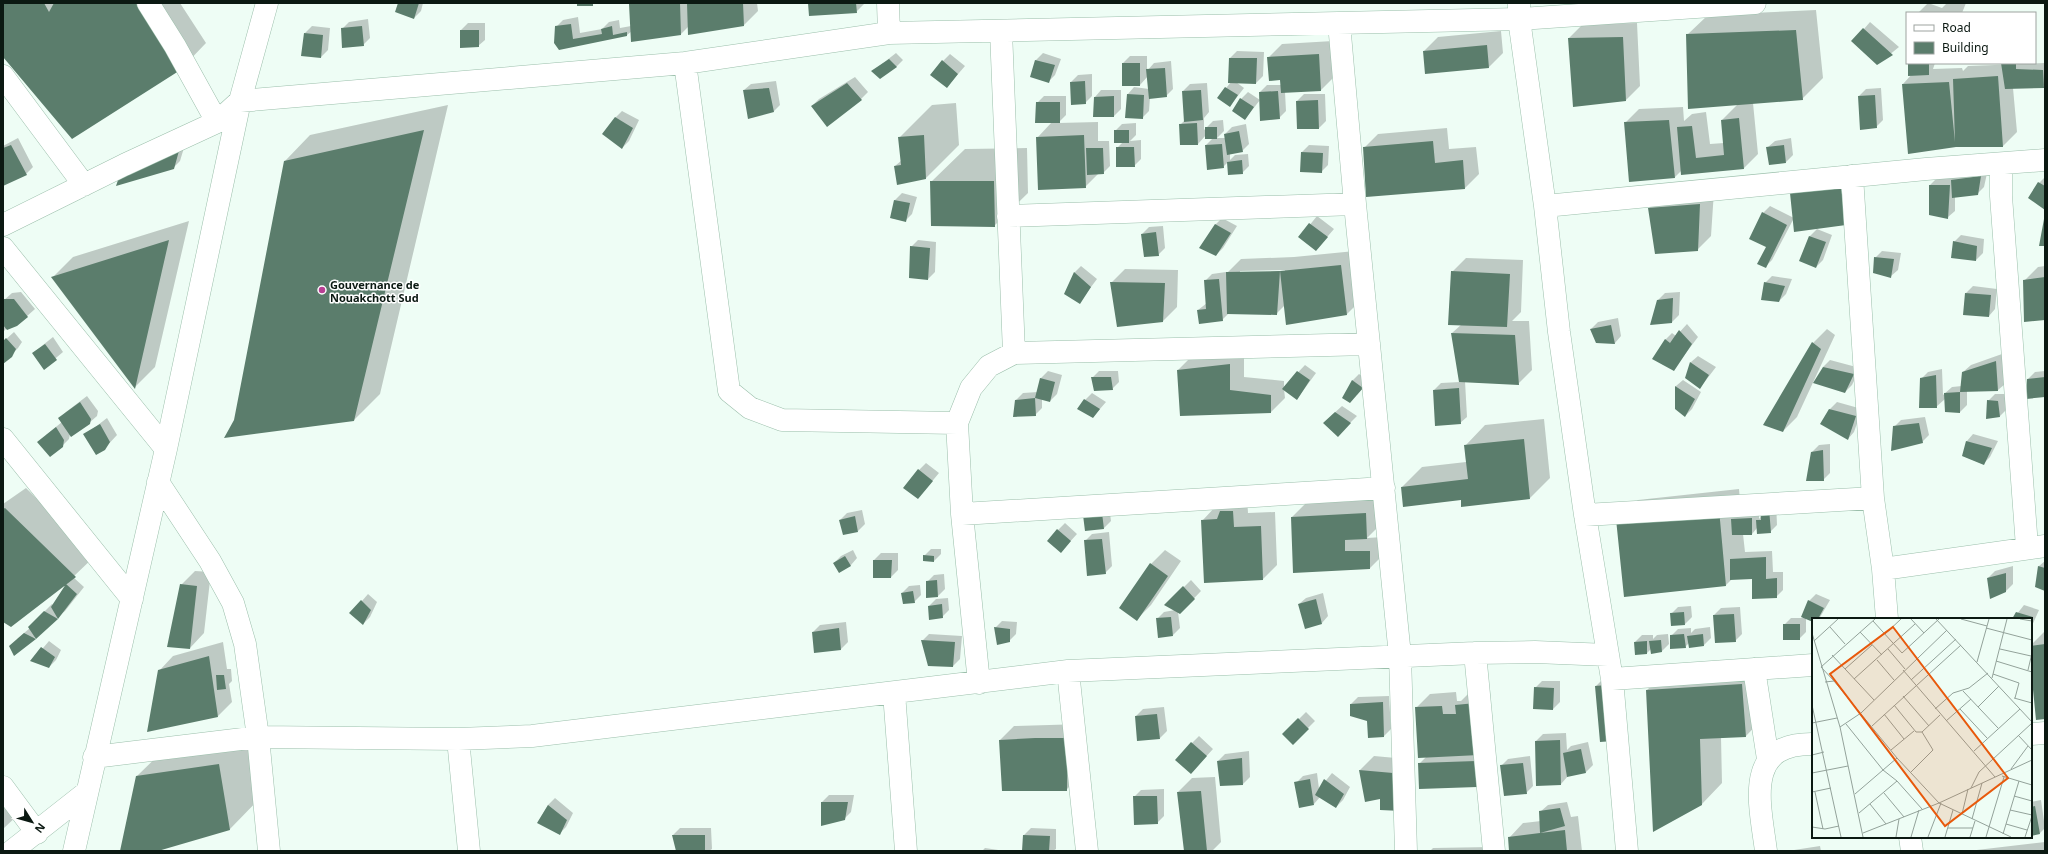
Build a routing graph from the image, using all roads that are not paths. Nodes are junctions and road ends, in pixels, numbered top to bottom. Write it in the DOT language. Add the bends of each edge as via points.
graph roads {
  1 [pos="148,3"];
  2 [pos="267,3"];
  3 [pos="888,3"];
  4 [pos="1755,3"];
  5 [pos="1519,11"];
  6 [pos="1339,23"];
  7 [pos="1001,30"];
  8 [pos="889,33"];
  9 [pos="684,63"];
  10 [pos="3,76"];
  11 [pos="240,101"];
  12 [pos="217,122"];
  13 [pos="2045,160"];
  14 [pos="2001,164"];
  15 [pos="1852,176"];
  16 [pos="84,185"];
  17 [pos="1355,204"];
  18 [pos="1545,206"];
  19 [pos="1008,216"];
  20 [pos="3,225"];
  21 [pos="3,248"];
  22 [pos="1369,344"];
  23 [pos="1014,353"];
  24 [pos="957,423"];
  25 [pos="3,439"];
  26 [pos="166,449"];
  27 [pos="158,482"];
  28 [pos="1384,488"];
  29 [pos="1873,498"];
  30 [pos="962,514"];
  31 [pos="1585,515"];
  32 [pos="2036,546"];
  33 [pos="1883,569"];
  34 [pos="132,599"];
  35 [pos="1888,618"];
  36 [pos="1475,654"];
  37 [pos="1608,655"];
  38 [pos="1400,656"];
  39 [pos="1812,665"];
  40 [pos="1754,669"];
  41 [pos="1068,672"];
  42 [pos="1612,679"];
  43 [pos="979,683"];
  44 [pos="894,693"];
  45 [pos="258,737"];
  46 [pos="458,739"];
  47 [pos="1812,744"];
  48 [pos="94,757"];
  49 [pos="1768,759"];
  50 [pos="3,787"];
  51 [pos="87,792"];
  52 [pos="37,833"];
  53 [pos="1910,838"];
  54 [pos="12,851"];
  55 [pos="74,851"];
  56 [pos="269,851"];
  57 [pos="469,851"];
  58 [pos="906,851"];
  59 [pos="1088,851"];
  60 [pos="1406,851"];
  61 [pos="1494,851"];
  62 [pos="1627,851"];
  63 [pos="1766,851"];
  64 [pos="1912,851"];
  1 -- 12 [label="street" via="176,46"];
  2 -- 11 [label="street"];
  3 -- 8 [label="street"];
  4 -- 5 [label="street"];
  5 -- 6 [label="street"];
  5 -- 18 [label="street"];
  6 -- 7 [label="street"];
  6 -- 17 [label="street"];
  7 -- 8 [label="street"];
  7 -- 19 [label="street"];
  8 -- 9 [label="street"];
  9 -- 11 [label="street"];
  9 -- 24 [label="street" via="729,391 750,408 782,420"];
  10 -- 16 [label="street"];
  11 -- 12 [label="street"];
  11 -- 26 [label="street"];
  12 -- 16 [label="street"];
  13 -- 14 [label="street"];
  14 -- 15 [label="street"];
  14 -- 32 [label="street" via="2001,196"];
  15 -- 18 [label="street"];
  15 -- 29 [label="street"];
  16 -- 20 [label="street"];
  17 -- 19 [label="street"];
  17 -- 22 [label="street"];
  18 -- 31 [label="street" via="1559,332"];
  19 -- 23 [label="street"];
  21 -- 26 [label="street"];
  22 -- 23 [label="street"];
  22 -- 28 [label="street"];
  23 -- 24 [label="street" via="989,366 972,388"];
  24 -- 30 [label="street"];
  25 -- 34 [label="street"];
  26 -- 27 [label="street"];
  27 -- 34 [label="street"];
  27 -- 45 [label="street" via="210,561 233,603 245,644"];
  28 -- 30 [label="street"];
  28 -- 38 [label="street"];
  29 -- 31 [label="street"];
  29 -- 33 [label="street"];
  30 -- 43 [label="street"];
  31 -- 37 [label="street"];
  32 -- 33 [label="street"];
  33 -- 35 [label="street"];
  34 -- 48 [label="street"];
  36 -- 37 [label="street" via="1535,652"];
  36 -- 38 [label="street"];
  36 -- 61 [label="street"];
  37 -- 42 [label="street"];
  38 -- 41 [label="street"];
  38 -- 60 [label="street"];
  39 -- 40 [label="street"];
  40 -- 42 [label="street"];
  40 -- 49 [label="street"];
  41 -- 43 [label="street"];
  41 -- 59 [label="street"];
  42 -- 62 [label="street"];
  43 -- 44 [label="street"];
  44 -- 46 [label="street" via="532,736"];
  44 -- 58 [label="street"];
  45 -- 46 [label="street"];
  45 -- 48 [label="street"];
  45 -- 56 [label="street"];
  46 -- 57 [label="street"];
  47 -- 49 [label="street" via="1784,748"];
  48 -- 51 [label="street"];
  49 -- 63 [label="street" via="1760,775 1759,795"];
  50 -- 52 [label="street"];
  51 -- 52 [label="street"];
  51 -- 55 [label="street"];
  52 -- 54 [label="street"];
  53 -- 64 [label="street"];
}
